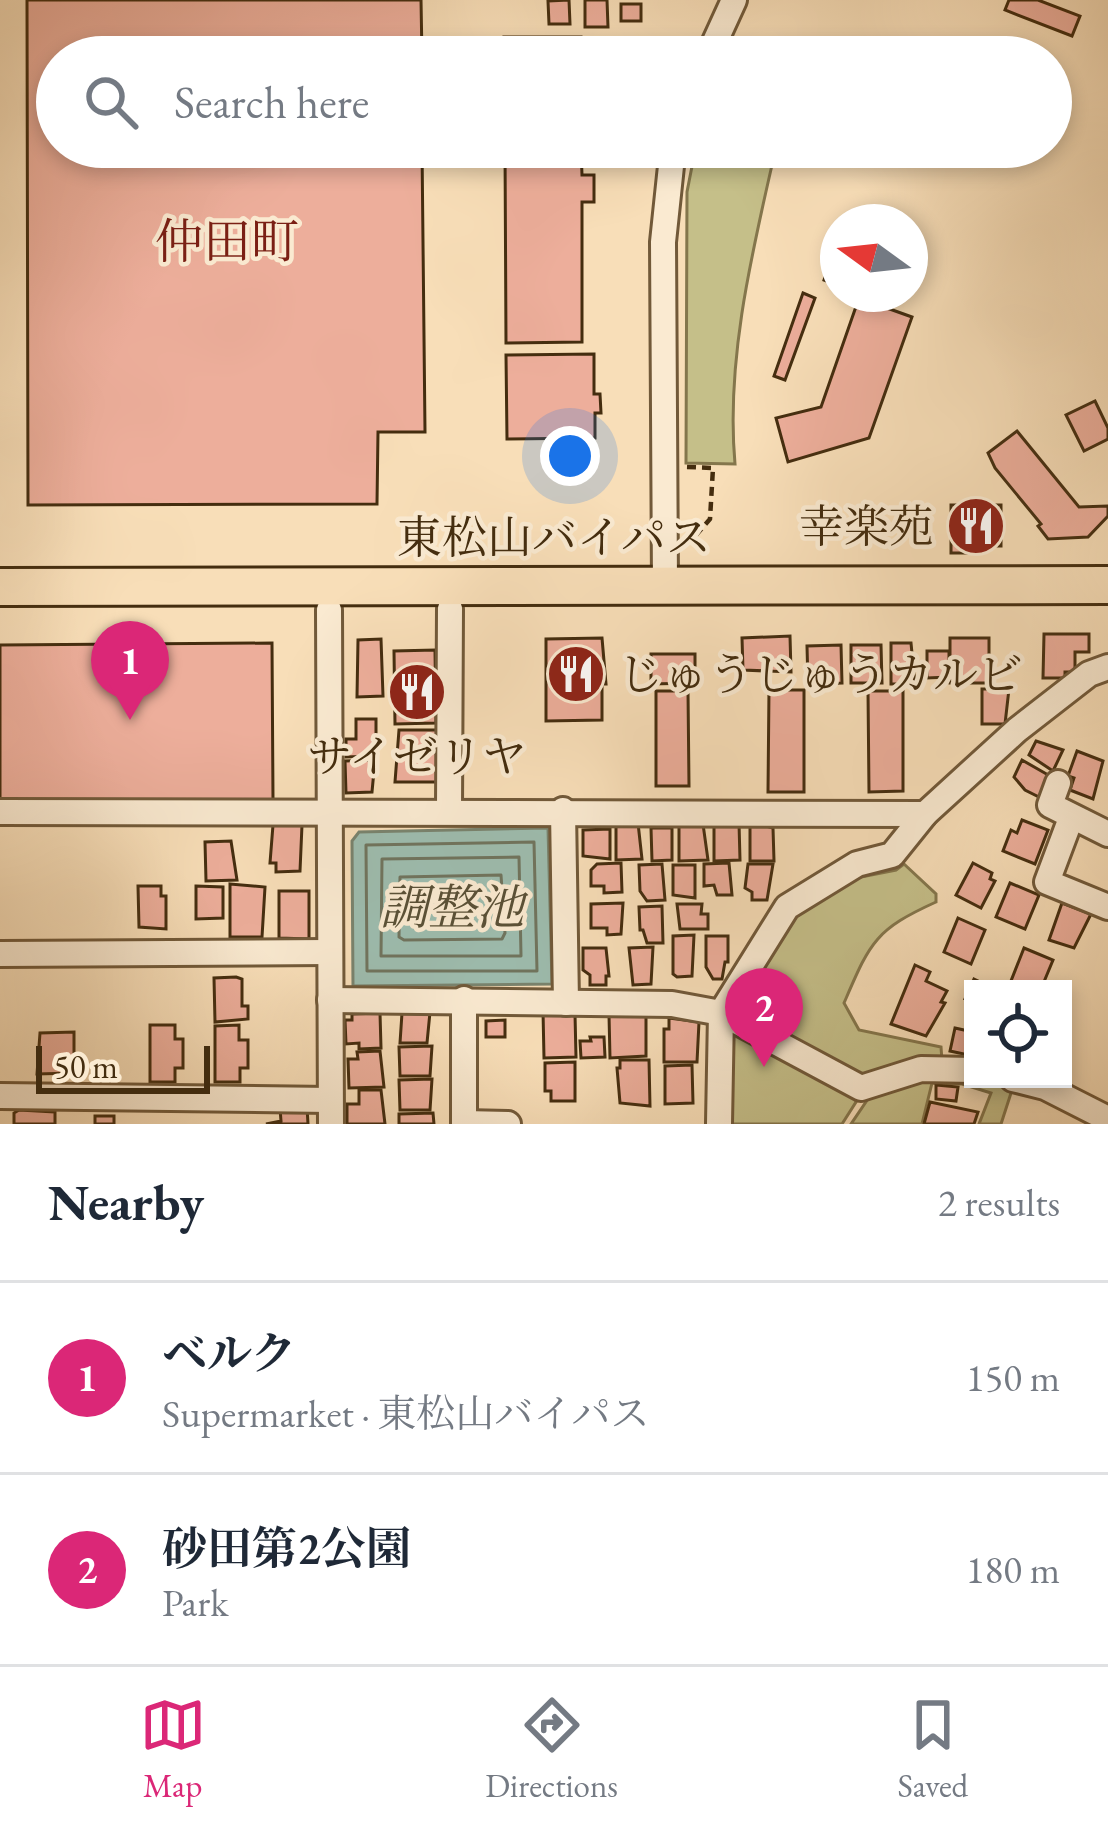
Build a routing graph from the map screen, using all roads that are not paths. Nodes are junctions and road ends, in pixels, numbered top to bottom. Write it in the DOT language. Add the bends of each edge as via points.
graph roads {
  1 [pos="734,0"];
  2 [pos="718,36"];
  3 [pos="671,168"];
  4 [pos="664,584"];
  5 [pos="1108,585"];
  6 [pos="0,587"];
  7 [pos="1108,607"];
  8 [pos="450,609"];
  9 [pos="329,610"];
  10 [pos="0,611"];
  11 [pos="1108,667"];
  12 [pos="1058,783"];
  13 [pos="448,810"];
  14 [pos="562,811"];
  15 [pos="0,812"];
  16 [pos="331,812"];
  17 [pos="925,814"];
  18 [pos="1071,818"];
  19 [pos="1108,834"];
  20 [pos="1108,907"];
  21 [pos="329,952"];
  22 [pos="0,954"];
  23 [pos="330,1000"];
  24 [pos="464,1000"];
  25 [pos="566,1003"];
  26 [pos="721,1013"];
  27 [pos="964,1070"];
  28 [pos="1047,1088"];
  29 [pos="0,1096"];
  30 [pos="79,1097"];
  31 [pos="204,1097"];
  32 [pos="330,1112"];
  33 [pos="1108,1119"];
  34 [pos="79,1124"];
  35 [pos="204,1124"];
  36 [pos="464,1124"];
  37 [pos="508,1124"];
  38 [pos="719,1124"];
  1 -- 2 [label="street"];
  3 -- 4 [label="street" via="663,242"];
  4 -- 5 [label="highway, 東松山バイパス"];
  4 -- 6 [label="highway, 東松山バイパス"];
  7 -- 8 [label="highway, 東松山バイパス"];
  8 -- 9 [label="highway, 東松山バイパス"];
  8 -- 13 [label="street"];
  9 -- 10 [label="highway, 東松山バイパス"];
  9 -- 16 [label="street"];
  11 -- 17 [label="street" via="1017,730"];
  12 -- 18 [label="street" via="1050,806"];
  13 -- 14 [label="street"];
  13 -- 16 [label="street"];
  14 -- 17 [label="street"];
  14 -- 25 [label="street"];
  15 -- 16 [label="street"];
  16 -- 21 [label="street"];
  17 -- 26 [label="street" via="892,855 856,864 788,907"];
  18 -- 19 [label="street"];
  18 -- 20 [label="street" via="1047,882"];
  21 -- 22 [label="street"];
  21 -- 23 [label="street"];
  23 -- 24 [label="street"];
  23 -- 32 [label="street"];
  24 -- 25 [label="street"];
  24 -- 36 [label="street"];
  25 -- 26 [label="street"];
  26 -- 27 [label="street" via="861,1088 921,1069"];
  26 -- 38 [label="street"];
  28 -- 33 [label="street"];
  29 -- 30 [label="street"];
  30 -- 31 [label="street"];
  30 -- 34 [label="street"];
  31 -- 32 [label="street"];
  31 -- 35 [label="street"];
  36 -- 37 [label="street"];
}
